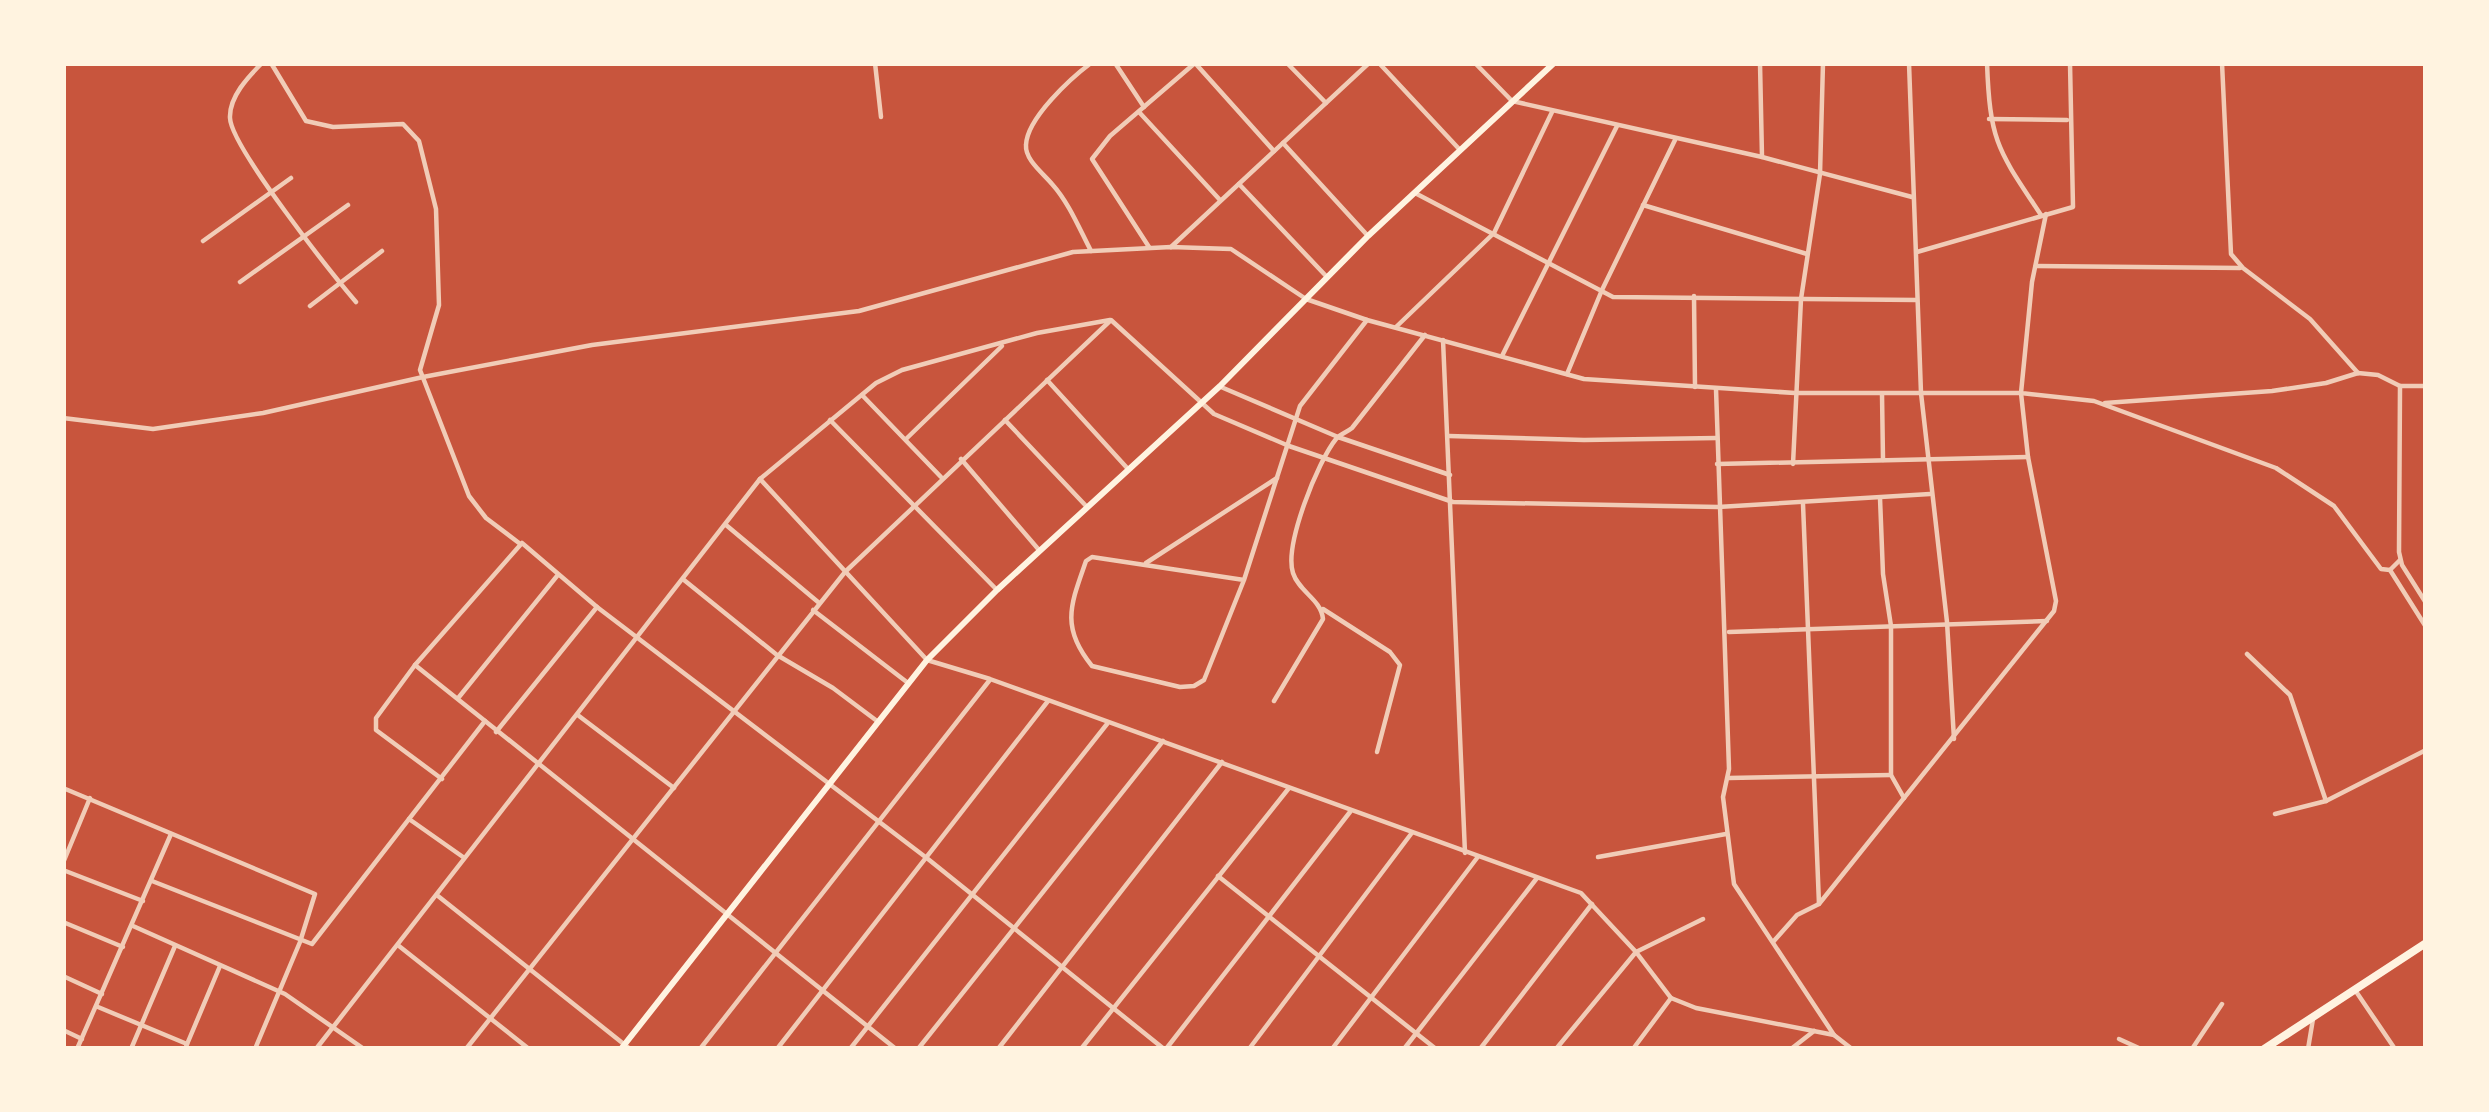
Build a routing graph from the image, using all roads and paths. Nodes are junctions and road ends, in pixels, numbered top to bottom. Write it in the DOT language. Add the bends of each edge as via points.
graph roads {
  1 [pos="262,63"];
  2 [pos="271,63"];
  3 [pos="875,63"];
  4 [pos="1091,63"];
  5 [pos="1115,63"];
  6 [pos="1195,63"];
  7 [pos="1287,63"];
  8 [pos="1369,63"];
  9 [pos="1379,63"];
  10 [pos="1475,63"];
  11 [pos="1554,63"];
  12 [pos="1760,63"];
  13 [pos="1823,63"];
  14 [pos="1909,63"];
  15 [pos="1987,63"];
  16 [pos="2070,63"];
  17 [pos="2222,63"];
  18 [pos="1512,100"];
  19 [pos="1326,103"];
  20 [pos="1141,109"];
  21 [pos="1553,110"];
  22 [pos="880,117"];
  23 [pos="1989,119"];
  24 [pos="2070,120"];
  25 [pos="1618,126"];
  26 [pos="1675,138"];
  27 [pos="1283,143"];
  28 [pos="1460,150"];
  29 [pos="1274,151"];
  30 [pos="1762,157"];
  31 [pos="1820,174"];
  32 [pos="292,178"];
  33 [pos="1239,184"];
  34 [pos="272,192"];
  35 [pos="1415,193"];
  36 [pos="1912,197"];
  37 [pos="1220,200"];
  38 [pos="348,205"];
  39 [pos="1642,206"];
  40 [pos="2044,214"];
  41 [pos="1494,233"];
  42 [pos="1368,236"];
  43 [pos="305,237"];
  44 [pos="203,241"];
  45 [pos="1149,247"];
  46 [pos="1171,247"];
  47 [pos="1091,250"];
  48 [pos="382,251"];
  49 [pos="1916,252"];
  50 [pos="1807,254"];
  51 [pos="1549,260"];
  52 [pos="2036,266"];
  53 [pos="2243,268"];
  54 [pos="1328,278"];
  55 [pos="240,282"];
  56 [pos="340,282"];
  57 [pos="1602,290"];
  58 [pos="1694,296"];
  59 [pos="1306,299"];
  60 [pos="1801,299"];
  61 [pos="1917,300"];
  62 [pos="356,302"];
  63 [pos="310,306"];
  64 [pos="1111,320"];
  65 [pos="1367,320"];
  66 [pos="1396,328"];
  67 [pos="1425,335"];
  68 [pos="1443,340"];
  69 [pos="1006,342"];
  70 [pos="1502,356"];
  71 [pos="2358,373"];
  72 [pos="1567,374"];
  73 [pos="423,376"];
  74 [pos="1046,380"];
  75 [pos="1220,386"];
  76 [pos="2400,386"];
  77 [pos="2426,386"];
  78 [pos="1695,387"];
  79 [pos="1716,389"];
  80 [pos="1795,393"];
  81 [pos="1921,393"];
  82 [pos="2021,393"];
  83 [pos="862,394"];
  84 [pos="1882,394"];
  85 [pos="1201,402"];
  86 [pos="2103,404"];
  87 [pos="63,418"];
  88 [pos="830,419"];
  89 [pos="1004,419"];
  90 [pos="1295,419"];
  91 [pos="1338,436"];
  92 [pos="1449,436"];
  93 [pos="1717,438"];
  94 [pos="906,440"];
  95 [pos="1289,446"];
  96 [pos="1327,458"];
  97 [pos="2028,458"];
  98 [pos="962,459"];
  99 [pos="1926,459"];
  100 [pos="1883,462"];
  101 [pos="1717,464"];
  102 [pos="1793,464"];
  103 [pos="1128,469"];
  104 [pos="1450,475"];
  105 [pos="941,477"];
  106 [pos="1279,477"];
  107 [pos="760,479"];
  108 [pos="1930,494"];
  109 [pos="1880,498"];
  110 [pos="1453,502"];
  111 [pos="913,503"];
  112 [pos="1802,504"];
  113 [pos="1087,507"];
  114 [pos="1718,507"];
  115 [pos="726,525"];
  116 [pos="519,543"];
  117 [pos="1039,550"];
  118 [pos="2400,560"];
  119 [pos="1146,563"];
  120 [pos="2390,570"];
  121 [pos="845,572"];
  122 [pos="559,574"];
  123 [pos="684,580"];
  124 [pos="1244,580"];
  125 [pos="997,590"];
  126 [pos="819,603"];
  127 [pos="2426,603"];
  128 [pos="597,607"];
  129 [pos="1322,609"];
  130 [pos="813,610"];
  131 [pos="2047,621"];
  132 [pos="1947,622"];
  133 [pos="1891,626"];
  134 [pos="2426,627"];
  135 [pos="1808,629"];
  136 [pos="1726,632"];
  137 [pos="638,638"];
  138 [pos="2247,654"];
  139 [pos="777,656"];
  140 [pos="927,660"];
  141 [pos="415,665"];
  142 [pos="990,679"];
  143 [pos="908,683"];
  144 [pos="459,697"];
  145 [pos="1048,701"];
  146 [pos="1274,701"];
  147 [pos="733,711"];
  148 [pos="579,716"];
  149 [pos="485,721"];
  150 [pos="877,722"];
  151 [pos="1107,724"];
  152 [pos="496,732"];
  153 [pos="1954,740"];
  154 [pos="1163,741"];
  155 [pos="2426,750"];
  156 [pos="1377,752"];
  157 [pos="1222,762"];
  158 [pos="537,765"];
  159 [pos="1891,775"];
  160 [pos="1814,777"];
  161 [pos="1729,778"];
  162 [pos="442,779"];
  163 [pos="828,784"];
  164 [pos="63,788"];
  165 [pos="674,788"];
  166 [pos="1289,788"];
  167 [pos="90,798"];
  168 [pos="1904,798"];
  169 [pos="2326,801"];
  170 [pos="1350,812"];
  171 [pos="2275,814"];
  172 [pos="409,819"];
  173 [pos="878,823"];
  174 [pos="171,834"];
  175 [pos="1412,834"];
  176 [pos="1726,834"];
  177 [pos="633,842"];
  178 [pos="1466,853"];
  179 [pos="1598,856"];
  180 [pos="1477,858"];
  181 [pos="464,859"];
  182 [pos="928,859"];
  183 [pos="63,867"];
  184 [pos="1218,876"];
  185 [pos="1537,878"];
  186 [pos="152,881"];
  187 [pos="436,894"];
  188 [pos="972,896"];
  189 [pos="143,901"];
  190 [pos="1592,904"];
  191 [pos="1819,904"];
  192 [pos="727,914"];
  193 [pos="1268,917"];
  194 [pos="1703,919"];
  195 [pos="63,922"];
  196 [pos="133,926"];
  197 [pos="1015,931"];
  198 [pos="300,942"];
  199 [pos="1773,942"];
  200 [pos="175,946"];
  201 [pos="399,946"];
  202 [pos="123,947"];
  203 [pos="2424,949"];
  204 [pos="777,952"];
  205 [pos="1636,952"];
  206 [pos="1320,958"];
  207 [pos="220,966"];
  208 [pos="531,968"];
  209 [pos="1060,968"];
  210 [pos="63,976"];
  211 [pos="824,990"];
  212 [pos="2355,990"];
  213 [pos="278,991"];
  214 [pos="102,994"];
  215 [pos="1671,998"];
  216 [pos="1369,999"];
  217 [pos="2222,1004"];
  218 [pos="97,1006"];
  219 [pos="1112,1009"];
  220 [pos="2313,1016"];
  221 [pos="490,1019"];
  222 [pos="141,1025"];
  223 [pos="334,1025"];
  224 [pos="867,1027"];
  225 [pos="63,1030"];
  226 [pos="1814,1031"];
  227 [pos="1417,1033"];
  228 [pos="1834,1035"];
  229 [pos="82,1039"];
  230 [pos="2119,1039"];
  231 [pos="186,1047"];
  232 [pos="625,1048"];
  233 [pos="77,1049"];
  234 [pos="130,1049"];
  235 [pos="255,1049"];
  236 [pos="316,1049"];
  237 [pos="364,1049"];
  238 [pos="466,1049"];
  239 [pos="529,1049"];
  240 [pos="700,1049"];
  241 [pos="777,1049"];
  242 [pos="850,1049"];
  243 [pos="896,1049"];
  244 [pos="918,1049"];
  245 [pos="998,1049"];
  246 [pos="1082,1049"];
  247 [pos="1165,1049"];
  248 [pos="1249,1049"];
  249 [pos="1332,1049"];
  250 [pos="1404,1049"];
  251 [pos="1436,1049"];
  252 [pos="1480,1049"];
  253 [pos="1556,1049"];
  254 [pos="1633,1049"];
  255 [pos="1791,1049"];
  256 [pos="1852,1049"];
  257 [pos="2141,1049"];
  258 [pos="2192,1049"];
  259 [pos="2264,1049"];
  260 [pos="2308,1049"];
  261 [pos="2395,1049"];
  1 -- 34 [label="street" via="243,82 230,120"];
  2 -- 73 [label="street" via="306,121 404,124 416,134 436,209 439,305"];
  3 -- 22 [label="street"];
  4 -- 47 [label="street" via="1043,110 1025,141"];
  5 -- 20 [label="street"];
  6 -- 20 [label="street"];
  6 -- 29 [label="street"];
  7 -- 19 [label="street"];
  8 -- 19 [label="street"];
  9 -- 28 [label="street"];
  10 -- 18 [label="street"];
  11 -- 18 [label="main road"];
  12 -- 30 [label="street"];
  13 -- 31 [label="street"];
  14 -- 36 [label="street"];
  15 -- 23 [label="street"];
  16 -- 24 [label="street"];
  17 -- 53 [label="street" via="2228,246"];
  18 -- 21 [label="street"];
  18 -- 28 [label="main road"];
  19 -- 27 [label="street"];
  20 -- 37 [label="street"];
  20 -- 45 [label="street" via="1092,162"];
  21 -- 25 [label="street"];
  21 -- 41 [label="street"];
  23 -- 24 [label="street"];
  23 -- 40 [label="street" via="2000,153"];
  24 -- 40 [label="street" via="2073,206"];
  25 -- 26 [label="street"];
  25 -- 51 [label="street"];
  26 -- 30 [label="street"];
  26 -- 39 [label="street"];
  27 -- 29 [label="street"];
  27 -- 42 [label="street"];
  28 -- 35 [label="main road"];
  29 -- 33 [label="street"];
  30 -- 31 [label="street"];
  31 -- 36 [label="street"];
  31 -- 50 [label="street"];
  32 -- 34 [label="street"];
  33 -- 37 [label="street"];
  33 -- 54 [label="street"];
  34 -- 43 [label="street"];
  34 -- 44 [label="street"];
  35 -- 41 [label="street"];
  35 -- 42 [label="main road"];
  36 -- 49 [label="street"];
  37 -- 46 [label="street"];
  38 -- 43 [label="street"];
  39 -- 50 [label="street"];
  39 -- 57 [label="street"];
  40 -- 49 [label="street"];
  40 -- 52 [label="street"];
  41 -- 51 [label="street"];
  41 -- 66 [label="street"];
  42 -- 54 [label="main road"];
  43 -- 55 [label="street"];
  43 -- 56 [label="street"];
  45 -- 46 [label="street"];
  45 -- 47 [label="street"];
  46 -- 59 [label="street" via="1231,249"];
  47 -- 73 [label="street" via="859,310"];
  48 -- 56 [label="street"];
  49 -- 61 [label="street"];
  50 -- 60 [label="street"];
  51 -- 57 [label="street"];
  51 -- 70 [label="street"];
  52 -- 53 [label="street"];
  52 -- 82 [label="street"];
  53 -- 71 [label="street" via="2301,310"];
  54 -- 59 [label="main road"];
  56 -- 62 [label="street"];
  56 -- 63 [label="street"];
  57 -- 58 [label="street" via="1613,297"];
  57 -- 72 [label="street"];
  58 -- 60 [label="street"];
  58 -- 78 [label="street"];
  59 -- 65 [label="street"];
  59 -- 75 [label="main road"];
  60 -- 61 [label="street"];
  60 -- 80 [label="street"];
  61 -- 81 [label="street"];
  64 -- 69 [label="street"];
  64 -- 74 [label="street"];
  64 -- 85 [label="street"];
  65 -- 66 [label="street"];
  65 -- 90 [label="street"];
  66 -- 67 [label="street"];
  67 -- 68 [label="street"];
  67 -- 91 [label="street"];
  68 -- 70 [label="street"];
  68 -- 92 [label="street"];
  69 -- 83 [label="street" via="902,370"];
  69 -- 94 [label="street"];
  70 -- 72 [label="street"];
  71 -- 76 [label="street"];
  71 -- 86 [label="street" via="2272,391"];
  72 -- 78 [label="street"];
  73 -- 87 [label="street" via="153,429"];
  73 -- 116 [label="street" via="469,496"];
  74 -- 89 [label="street"];
  74 -- 103 [label="street"];
  75 -- 85 [label="main road"];
  75 -- 90 [label="street"];
  76 -- 77 [label="street"];
  76 -- 118 [label="street"];
  78 -- 79 [label="street"];
  79 -- 80 [label="street"];
  79 -- 93 [label="street"];
  80 -- 84 [label="street"];
  80 -- 102 [label="street"];
  81 -- 82 [label="street"];
  81 -- 84 [label="street"];
  81 -- 99 [label="street"];
  82 -- 86 [label="street"];
  82 -- 97 [label="street"];
  83 -- 88 [label="street"];
  83 -- 94 [label="street"];
  84 -- 100 [label="street"];
  85 -- 95 [label="street"];
  85 -- 103 [label="main road"];
  86 -- 120 [label="street" via="2299,480 2334,506"];
  88 -- 107 [label="street"];
  88 -- 111 [label="street"];
  89 -- 98 [label="street"];
  89 -- 113 [label="street"];
  90 -- 91 [label="street"];
  90 -- 95 [label="street"];
  91 -- 96 [label="street"];
  91 -- 104 [label="street"];
  92 -- 93 [label="street"];
  92 -- 104 [label="street"];
  93 -- 101 [label="street"];
  94 -- 105 [label="street"];
  95 -- 96 [label="street"];
  95 -- 106 [label="street"];
  96 -- 110 [label="street"];
  96 -- 129 [label="street" via="1291,551 1295,579"];
  97 -- 99 [label="street"];
  97 -- 131 [label="street" via="2056,601"];
  98 -- 105 [label="street"];
  98 -- 117 [label="street"];
  99 -- 100 [label="street"];
  99 -- 108 [label="street"];
  100 -- 102 [label="street"];
  101 -- 102 [label="street"];
  101 -- 114 [label="street"];
  103 -- 113 [label="main road"];
  104 -- 110 [label="street"];
  105 -- 111 [label="street"];
  106 -- 119 [label="street"];
  106 -- 124 [label="street"];
  107 -- 115 [label="street"];
  107 -- 121 [label="street"];
  108 -- 109 [label="street"];
  108 -- 132 [label="street"];
  109 -- 112 [label="street"];
  109 -- 133 [label="street"];
  110 -- 114 [label="street"];
  110 -- 178 [label="street"];
  111 -- 121 [label="street"];
  111 -- 125 [label="street"];
  112 -- 114 [label="street"];
  112 -- 135 [label="street"];
  113 -- 117 [label="main road"];
  114 -- 136 [label="street"];
  115 -- 123 [label="street"];
  115 -- 126 [label="street"];
  116 -- 122 [label="street"];
  116 -- 141 [label="street"];
  117 -- 125 [label="main road"];
  118 -- 120 [label="street"];
  118 -- 127 [label="street"];
  119 -- 124 [label="street"];
  119 -- 124 [label="street" via="1100,555 1086,561 1070,625 1092,666 1180,687 1204,680"];
  120 -- 134 [label="street"];
  121 -- 126 [label="street"];
  121 -- 140 [label="street"];
  122 -- 128 [label="street"];
  122 -- 144 [label="street"];
  123 -- 137 [label="street"];
  123 -- 139 [label="street"];
  125 -- 140 [label="main road"];
  126 -- 130 [label="street"];
  128 -- 137 [label="street"];
  128 -- 152 [label="street"];
  129 -- 146 [label="street"];
  129 -- 156 [label="street" via="1400,665"];
  130 -- 139 [label="street"];
  130 -- 143 [label="street"];
  131 -- 132 [label="street"];
  131 -- 153 [label="street"];
  132 -- 133 [label="street"];
  132 -- 153 [label="street"];
  133 -- 135 [label="street"];
  133 -- 159 [label="street"];
  135 -- 136 [label="street"];
  135 -- 160 [label="street"];
  136 -- 161 [label="street"];
  137 -- 147 [label="street"];
  137 -- 148 [label="street"];
  138 -- 169 [label="street" via="2290,695"];
  139 -- 147 [label="street"];
  139 -- 150 [label="street"];
  140 -- 142 [label="street"];
  140 -- 143 [label="main road"];
  141 -- 144 [label="street"];
  141 -- 162 [label="street" via="376,718 376,730"];
  142 -- 145 [label="street"];
  142 -- 173 [label="street"];
  143 -- 150 [label="main road"];
  144 -- 149 [label="street"];
  145 -- 151 [label="street"];
  145 -- 182 [label="street"];
  147 -- 163 [label="street"];
  147 -- 165 [label="street"];
  148 -- 158 [label="street"];
  148 -- 165 [label="street"];
  149 -- 152 [label="street"];
  149 -- 162 [label="street"];
  150 -- 163 [label="main road"];
  151 -- 154 [label="street"];
  151 -- 188 [label="street"];
  152 -- 158 [label="street"];
  153 -- 168 [label="street"];
  154 -- 157 [label="street"];
  154 -- 197 [label="street"];
  155 -- 169 [label="street"];
  157 -- 166 [label="street"];
  157 -- 209 [label="street"];
  158 -- 177 [label="street"];
  158 -- 181 [label="street"];
  159 -- 160 [label="street"];
  159 -- 168 [label="street"];
  160 -- 161 [label="street"];
  160 -- 191 [label="street"];
  161 -- 176 [label="street"];
  162 -- 172 [label="street"];
  163 -- 173 [label="street"];
  163 -- 192 [label="main road"];
  164 -- 167 [label="street"];
  165 -- 177 [label="street"];
  166 -- 170 [label="street"];
  166 -- 184 [label="street"];
  167 -- 174 [label="street"];
  167 -- 183 [label="street"];
  168 -- 191 [label="street"];
  169 -- 171 [label="street"];
  170 -- 175 [label="street"];
  170 -- 193 [label="street"];
  172 -- 181 [label="street"];
  172 -- 198 [label="street" via="313,943"];
  173 -- 182 [label="street"];
  173 -- 204 [label="street"];
  174 -- 186 [label="street"];
  174 -- 198 [label="street" via="314,893"];
  175 -- 178 [label="street"];
  175 -- 206 [label="street"];
  176 -- 179 [label="street"];
  176 -- 199 [label="street" via="1734,884"];
  177 -- 192 [label="street"];
  177 -- 208 [label="street"];
  178 -- 180 [label="street"];
  180 -- 185 [label="street"];
  180 -- 216 [label="street"];
  181 -- 187 [label="street"];
  182 -- 188 [label="street"];
  182 -- 211 [label="street"];
  183 -- 189 [label="street"];
  184 -- 193 [label="street"];
  184 -- 219 [label="street"];
  185 -- 190 [label="street"];
  185 -- 227 [label="street"];
  186 -- 189 [label="street"];
  186 -- 198 [label="street"];
  187 -- 201 [label="street"];
  187 -- 208 [label="street"];
  188 -- 197 [label="street"];
  188 -- 224 [label="street"];
  189 -- 196 [label="street"];
  190 -- 205 [label="street"];
  190 -- 252 [label="street"];
  191 -- 199 [label="street"];
  192 -- 204 [label="street"];
  192 -- 232 [label="main road"];
  193 -- 206 [label="street"];
  193 -- 247 [label="street"];
  194 -- 205 [label="street"];
  195 -- 202 [label="street"];
  196 -- 200 [label="street"];
  196 -- 202 [label="street"];
  197 -- 209 [label="street"];
  197 -- 244 [label="street"];
  198 -- 213 [label="street"];
  199 -- 228 [label="street"];
  200 -- 207 [label="street"];
  200 -- 222 [label="street"];
  201 -- 221 [label="street"];
  201 -- 223 [label="street"];
  202 -- 214 [label="street"];
  203 -- 212 [label="highway"];
  204 -- 211 [label="street"];
  204 -- 240 [label="street"];
  205 -- 215 [label="street"];
  205 -- 253 [label="street"];
  206 -- 216 [label="street"];
  206 -- 248 [label="street"];
  207 -- 213 [label="street"];
  207 -- 231 [label="street"];
  208 -- 221 [label="street"];
  208 -- 232 [label="street"];
  209 -- 219 [label="street"];
  209 -- 245 [label="street"];
  210 -- 214 [label="street"];
  211 -- 224 [label="street"];
  211 -- 241 [label="street"];
  212 -- 220 [label="highway"];
  212 -- 261 [label="street"];
  213 -- 223 [label="street"];
  213 -- 235 [label="street"];
  214 -- 218 [label="street"];
  215 -- 226 [label="street"];
  215 -- 254 [label="street"];
  216 -- 227 [label="street"];
  216 -- 249 [label="street"];
  217 -- 258 [label="street"];
  218 -- 222 [label="street"];
  218 -- 229 [label="street"];
  219 -- 246 [label="street"];
  219 -- 247 [label="street"];
  220 -- 259 [label="highway"];
  220 -- 260 [label="street"];
  221 -- 238 [label="street"];
  221 -- 239 [label="street"];
  222 -- 231 [label="street"];
  222 -- 234 [label="street"];
  223 -- 236 [label="street"];
  223 -- 237 [label="street"];
  224 -- 242 [label="street"];
  224 -- 243 [label="street"];
  225 -- 229 [label="street"];
  226 -- 228 [label="street"];
  226 -- 255 [label="street"];
  227 -- 250 [label="street"];
  227 -- 251 [label="street"];
  228 -- 256 [label="street"];
  229 -- 233 [label="street"];
  230 -- 257 [label="street"];
}
